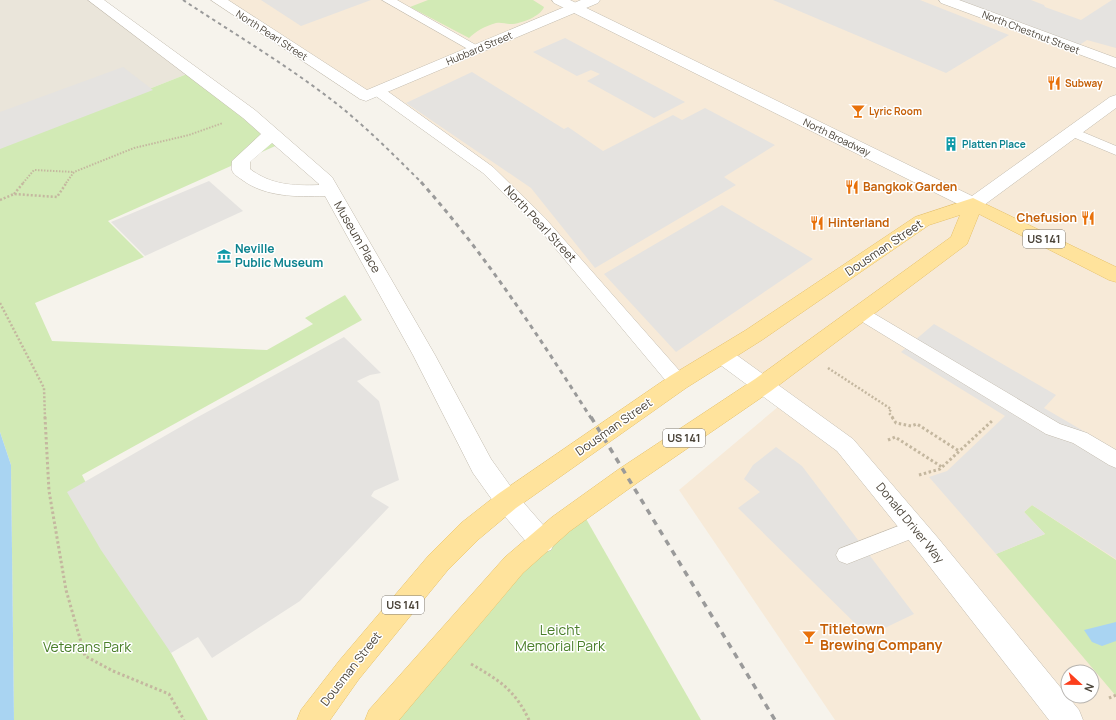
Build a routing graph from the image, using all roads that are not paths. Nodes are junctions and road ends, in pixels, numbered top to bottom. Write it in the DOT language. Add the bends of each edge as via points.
graph roads {
  1 [pos="95,0"];
  2 [pos="218,0"];
  3 [pos="388,0"];
  4 [pos="559,0"];
  5 [pos="593,0"];
  6 [pos="946,0"];
  7 [pos="575,8"];
  8 [pos="477,49"];
  9 [pos="1116,63"];
  10 [pos="372,94"];
  11 [pos="1116,100"];
  12 [pos="1073,132"];
  13 [pos="271,134"];
  14 [pos="1116,151"];
  15 [pos="331,190"];
  16 [pos="973,204"];
  17 [pos="1116,275"];
  18 [pos="862,314"];
  19 [pos="723,356"];
  20 [pos="678,382"];
  21 [pos="763,385"];
  22 [pos="1116,460"];
  23 [pos="507,501"];
  24 [pos="914,529"];
  25 [pos="542,542"];
  26 [pos="847,555"];
  27 [pos="312,720"];
  28 [pos="380,720"];
  29 [pos="1068,720"];
  1 -- 13 [label="street, Museum Place" via="242,109"];
  2 -- 10 [label="street, North Pearl Street"];
  3 -- 8 [label="lane"];
  4 -- 7 [label="street, North Broadway"];
  5 -- 7 [label="street, Hubbard Street"];
  6 -- 9 [label="street, North Chestnut Street"];
  7 -- 8 [label="street, Hubbard Street"];
  7 -- 16 [label="street, North Broadway"];
  8 -- 10 [label="street, Hubbard Street"];
  10 -- 20 [label="lane, North Pearl Street" via="493,175 540,221"];
  11 -- 12 [label="street, Dousman Street"];
  12 -- 14 [label="lane"];
  12 -- 16 [label="street, Dousman Street"];
  13 -- 15 [label="street, Museum Place" via="326,181"];
  13 -- 15 [label="street" via="241,161 241,170 257,183 276,189 302,192"];
  15 -- 23 [label="street, Museum Place" via="424,355 482,466"];
  16 -- 17 [label="main road, North Broadway / US 141"];
  16 -- 18 [label="main road, US 141" via="960,240"];
  16 -- 19 [label="main road, Dousman Street / US 141" via="922,221"];
  18 -- 21 [label="main road, US 141"];
  18 -- 22 [label="lane" via="1053,429 1080,438"];
  19 -- 20 [label="main road, Dousman Street / US 141"];
  19 -- 21 [label="street, Donald Driver Way"];
  20 -- 23 [label="main road, Dousman Street / US 141"];
  21 -- 24 [label="street, Donald Driver Way" via="845,445"];
  21 -- 25 [label="main road, US 141" via="560,524"];
  23 -- 25 [label="street, Museum Place"];
  23 -- 27 [label="main road, Dousman Street / US 141" via="470,531 438,563 348,670"];
  24 -- 26 [label="lane"];
  24 -- 29 [label="street, Donald Driver Way"];
  25 -- 28 [label="main road, US 141" via="514,566 490,592"];
}
